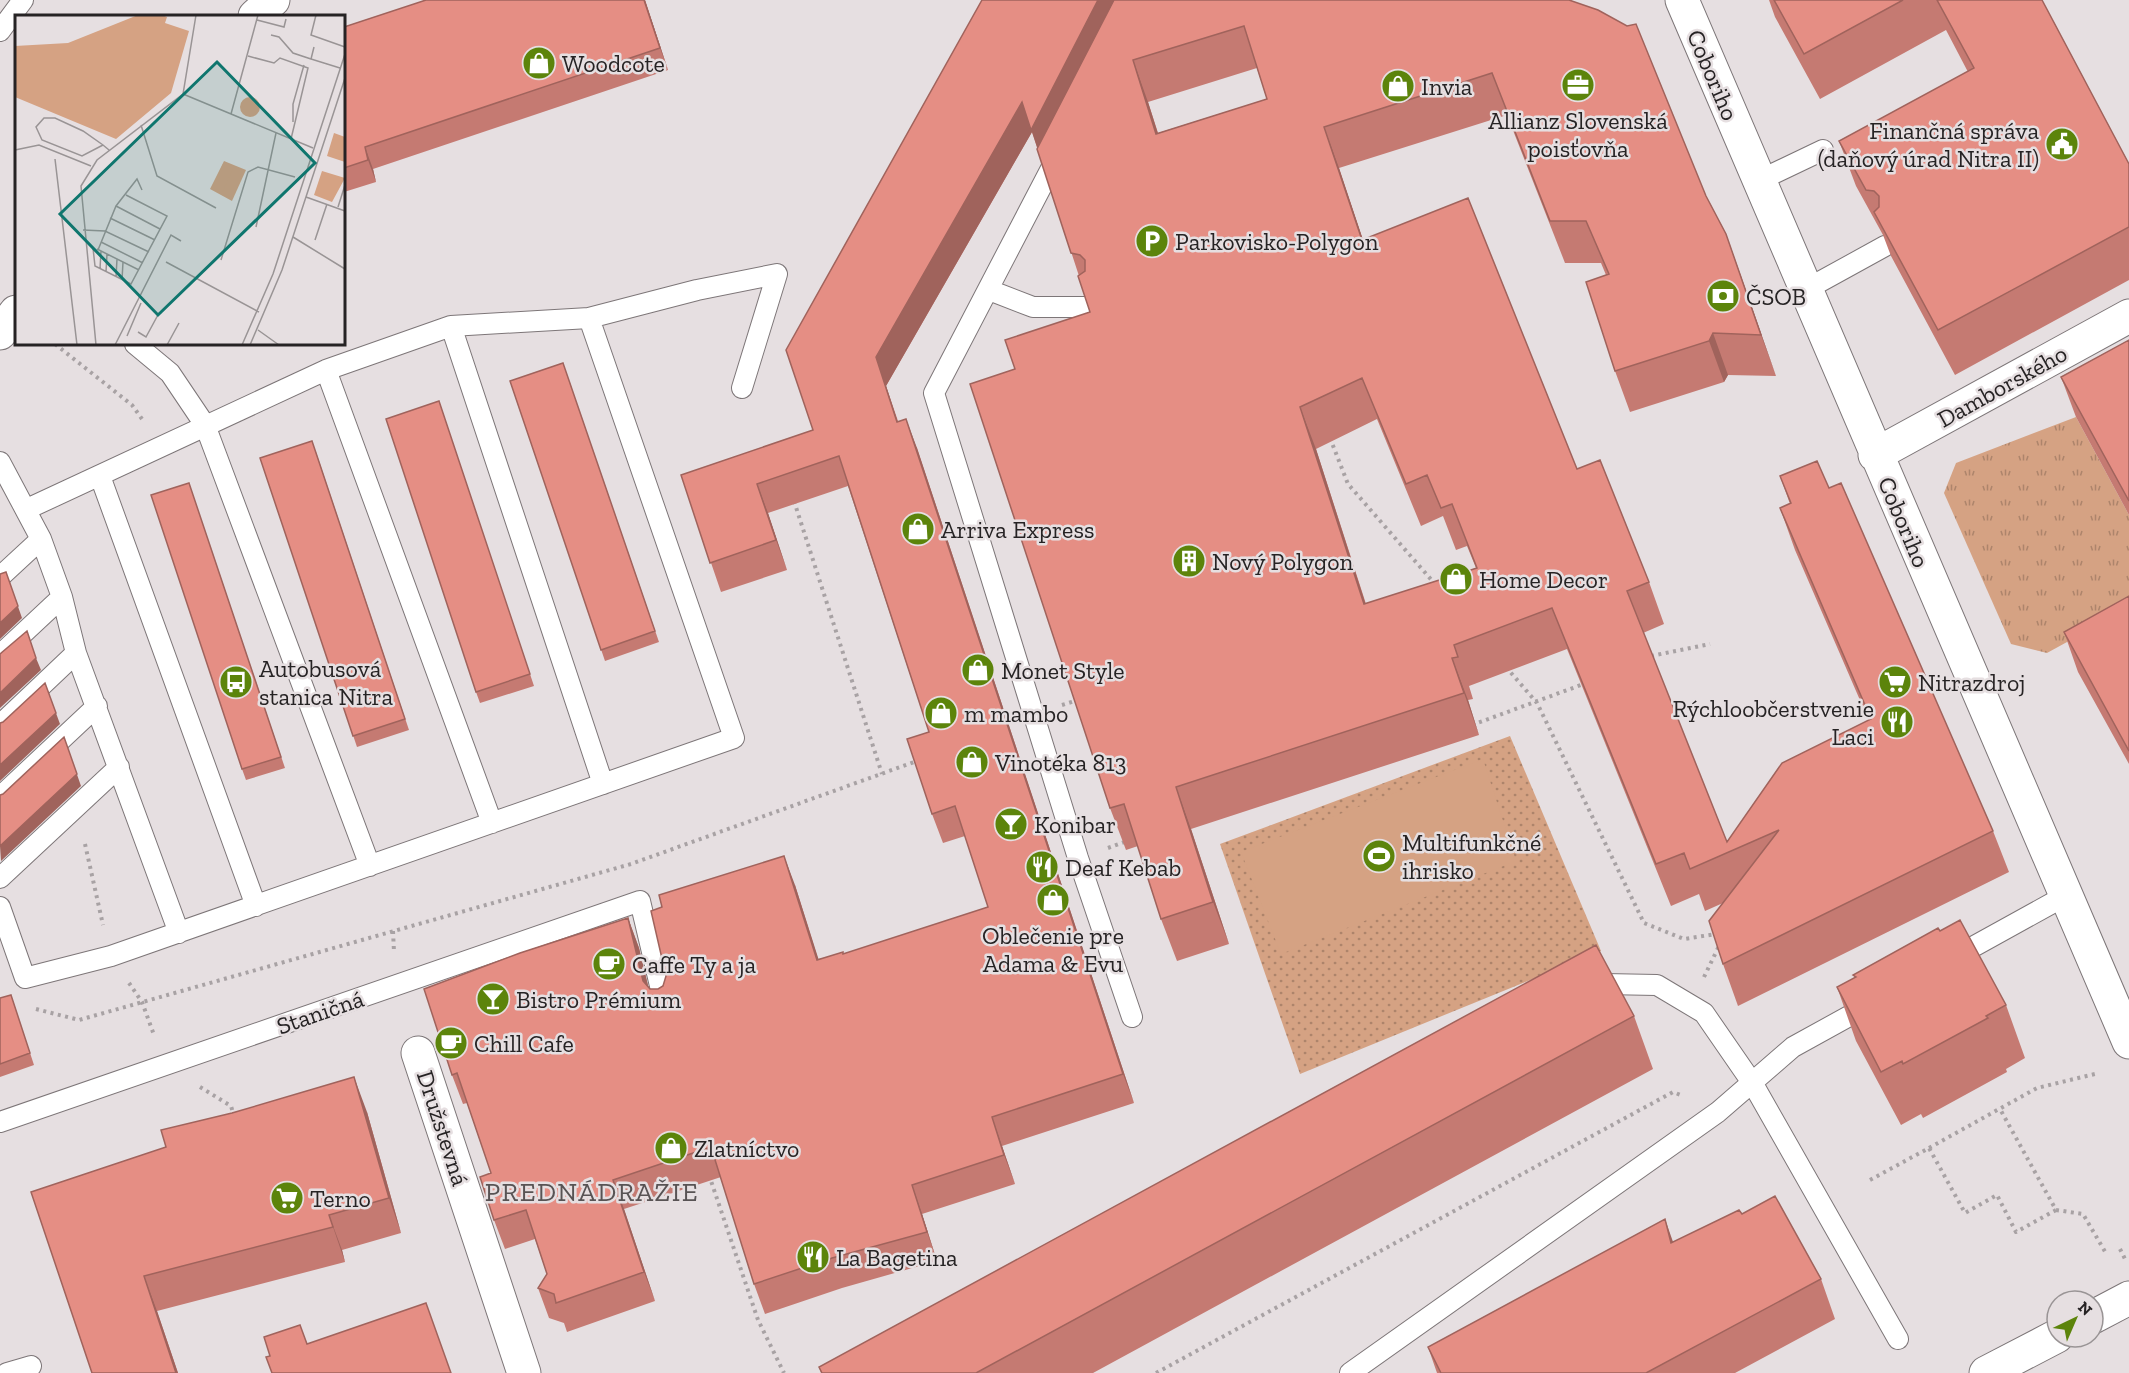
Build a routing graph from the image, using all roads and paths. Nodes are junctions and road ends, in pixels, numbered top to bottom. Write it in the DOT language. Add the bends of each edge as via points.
graph roads {
  1 [pos="23,0"];
  2 [pos="273,0"];
  3 [pos="1682,0"];
  4 [pos="256,15"];
  5 [pos="0,31"];
  6 [pos="1068,135"];
  7 [pos="1823,150"];
  8 [pos="1758,181"];
  9 [pos="1885,246"];
  10 [pos="989,290"];
  11 [pos="1805,290"];
  12 [pos="1090,306"];
  13 [pos="15,313"];
  14 [pos="2129,316"];
  15 [pos="589,318"];
  16 [pos="451,326"];
  17 [pos="0,333"];
  18 [pos="55,345"];
  19 [pos="136,345"];
  20 [pos="326,370"];
  21 [pos="742,388"];
  22 [pos="204,425"];
  23 [pos="1326,429"];
  24 [pos="162,446"];
  25 [pos="1875,455"];
  26 [pos="0,464"];
  27 [pos="99,476"];
  28 [pos="794,501"];
  29 [pos="27,509"];
  30 [pos="41,538"];
  31 [pos="0,577"];
  32 [pos="1434,584"];
  33 [pos="1423,587"];
  34 [pos="1442,592"];
  35 [pos="62,597"];
  36 [pos="1710,644"];
  37 [pos="76,653"];
  38 [pos="0,655"];
  39 [pos="1651,656"];
  40 [pos="1500,661"];
  41 [pos="1581,685"];
  42 [pos="1081,699"];
  43 [pos="1537,703"];
  44 [pos="97,706"];
  45 [pos="1035,714"];
  46 [pos="0,725"];
  47 [pos="1470,726"];
  48 [pos="927,758"];
  49 [pos="119,767"];
  50 [pos="882,774"];
  51 [pos="603,784"];
  52 [pos="0,797"];
  53 [pos="492,823"];
  54 [pos="1134,839"];
  55 [pos="1078,858"];
  56 [pos="370,866"];
  57 [pos="0,878"];
  58 [pos="2065,896"];
  59 [pos="256,906"];
  60 [pos="0,907"];
  61 [pos="179,933"];
  62 [pos="1726,933"];
  63 [pos="1721,942"];
  64 [pos="1934,968"];
  65 [pos="1704,978"];
  66 [pos="1884,996"];
  67 [pos="1572,1001"];
  68 [pos="665,1007"];
  69 [pos="34,1009"];
  70 [pos="1132,1017"];
  71 [pos="2129,1042"];
  72 [pos="418,1053"];
  73 [pos="2099,1073"];
  74 [pos="1753,1084"];
  75 [pos="2000,1109"];
  76 [pos="1718,1112"];
  77 [pos="0,1122"];
  78 [pos="1929,1148"];
  79 [pos="706,1166"];
  80 [pos="1870,1180"];
  81 [pos="2056,1210"];
  82 [pos="2107,1256"];
  83 [pos="2129,1298"];
  84 [pos="2105,1311"];
  85 [pos="1898,1339"];
  86 [pos="2045,1342"];
  87 [pos="31,1366"];
  88 [pos="7,1373"];
  89 [pos="525,1373"];
  90 [pos="784,1373"];
  91 [pos="1156,1373"];
  92 [pos="1350,1373"];
  93 [pos="1986,1373"];
  1 -- 5 [label="lane"];
  2 -- 4 [label="street"];
  3 -- 8 [label="street, Coboriho"];
  6 -- 10 [label="lane"];
  7 -- 8 [label="lane"];
  8 -- 11 [label="street, Coboriho"];
  9 -- 11 [label="lane"];
  10 -- 12 [label="lane" via="1033,307"];
  10 -- 45 [label="lane" via="934,393"];
  11 -- 25 [label="street, Coboriho"];
  13 -- 17 [label="street"];
  14 -- 25 [label="street, Damborského"];
  15 -- 16 [label="lane"];
  15 -- 21 [label="lane" via="777,274"];
  15 -- 51 [label="lane" via="734,738"];
  16 -- 20 [label="lane"];
  16 -- 51 [label="lane"];
  18 -- 24 [label="path" via="132,405"];
  19 -- 22 [label="lane" via="170,373"];
  20 -- 22 [label="lane"];
  20 -- 53 [label="lane"];
  22 -- 24 [label="lane"];
  22 -- 56 [label="lane"];
  23 -- 32 [label="path" via="1348,484"];
  24 -- 27 [label="lane"];
  25 -- 58 [label="street, Coboriho"];
  26 -- 29 [label="lane"];
  27 -- 29 [label="lane"];
  27 -- 59 [label="lane"];
  28 -- 50 [label="path"];
  29 -- 30 [label="lane"];
  30 -- 31 [label="lane"];
  30 -- 35 [label="lane"];
  32 -- 33 [label="path"];
  32 -- 34 [label="path"];
  35 -- 37 [label="lane"];
  35 -- 38 [label="lane"];
  36 -- 39 [label="path"];
  37 -- 44 [label="lane"];
  37 -- 46 [label="lane"];
  40 -- 43 [label="path"];
  41 -- 43 [label="path"];
  42 -- 45 [label="path"];
  43 -- 47 [label="path"];
  43 -- 62 [label="path" via="1644,923 1684,939"];
  44 -- 49 [label="lane"];
  44 -- 52 [label="lane"];
  45 -- 55 [label="lane"];
  48 -- 50 [label="path"];
  49 -- 57 [label="lane"];
  49 -- 61 [label="lane"];
  50 -- 69 [label="path" via="631,864 79,1020"];
  51 -- 53 [label="lane"];
  53 -- 56 [label="lane"];
  54 -- 55 [label="path"];
  55 -- 70 [label="lane"];
  56 -- 59 [label="lane"];
  58 -- 64 [label="lane"];
  58 -- 71 [label="street, Coboriho"];
  59 -- 61 [label="lane"];
  60 -- 61 [label="lane" via="25,978 111,956"];
  63 -- 65 [label="path"];
  66 -- 74 [label="lane" via="1793,1047"];
  67 -- 74 [label="lane" via="1604,984 1657,985 1704,1012"];
  68 -- 77 [label="lane, Staničná" via="640,901"];
  72 -- 89 [label="street, Družstevná"];
  73 -- 75 [label="path" via="2037,1088"];
  74 -- 76 [label="lane"];
  74 -- 85 [label="lane"];
  75 -- 78 [label="path"];
  75 -- 81 [label="path"];
  76 -- 91 [label="path" via="1673,1092"];
  76 -- 92 [label="lane"];
  78 -- 80 [label="path"];
  78 -- 81 [label="path" via="1965,1213 1997,1195 2016,1232"];
  79 -- 90 [label="path" via="758,1320"];
  81 -- 82 [label="path" via="2083,1214"];
  83 -- 84 [label="street"];
  86 -- 93 [label="street"];
  87 -- 88 [label="lane"];
}
